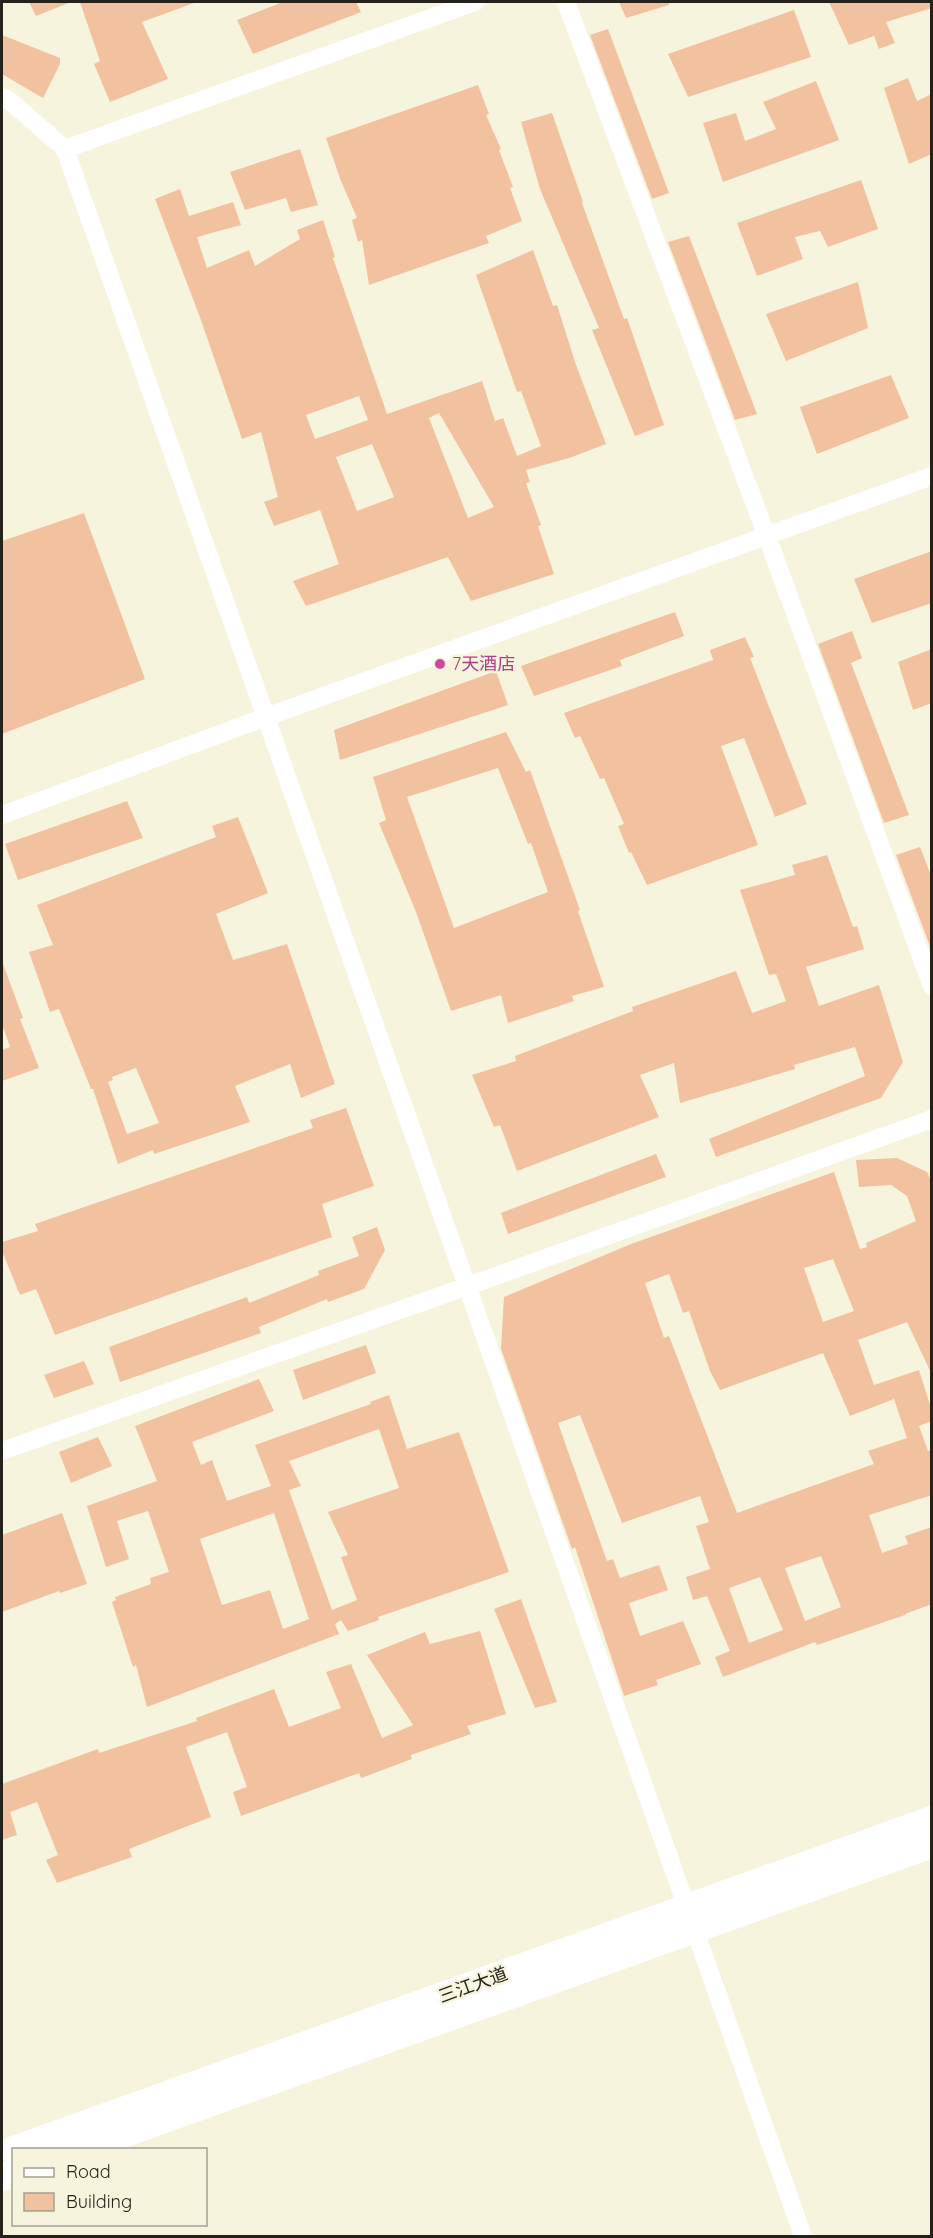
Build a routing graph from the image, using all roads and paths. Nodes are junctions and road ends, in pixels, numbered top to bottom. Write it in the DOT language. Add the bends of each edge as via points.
graph roads {
  1 [pos="475,2"];
  2 [pos="566,2"];
  3 [pos="2,97"];
  4 [pos="65,149"];
  5 [pos="932,476"];
  6 [pos="766,534"];
  7 [pos="266,717"];
  8 [pos="2,815"];
  9 [pos="932,986"];
  10 [pos="932,1119"];
  11 [pos="468,1286"];
  12 [pos="2,1450"];
  13 [pos="932,1820"];
  14 [pos="932,1844"];
  15 [pos="690,1918"];
  16 [pos="20,2148"];
  17 [pos="83,2148"];
  18 [pos="803,2236"];
  1 -- 4 [label="street"];
  2 -- 6 [label="street"];
  3 -- 4 [label="street"];
  4 -- 7 [label="street"];
  5 -- 6 [label="street"];
  6 -- 7 [label="street"];
  6 -- 9 [label="street"];
  7 -- 8 [label="street"];
  7 -- 11 [label="street"];
  10 -- 11 [label="street"];
  11 -- 12 [label="street"];
  11 -- 15 [label="street"];
  13 -- 15 [label="main road, 三江大道"];
  14 -- 15 [label="main road, 三江大道"];
  15 -- 16 [label="main road, 三江大道"];
  15 -- 17 [label="main road, 三江大道"];
  15 -- 18 [label="street"];
}
